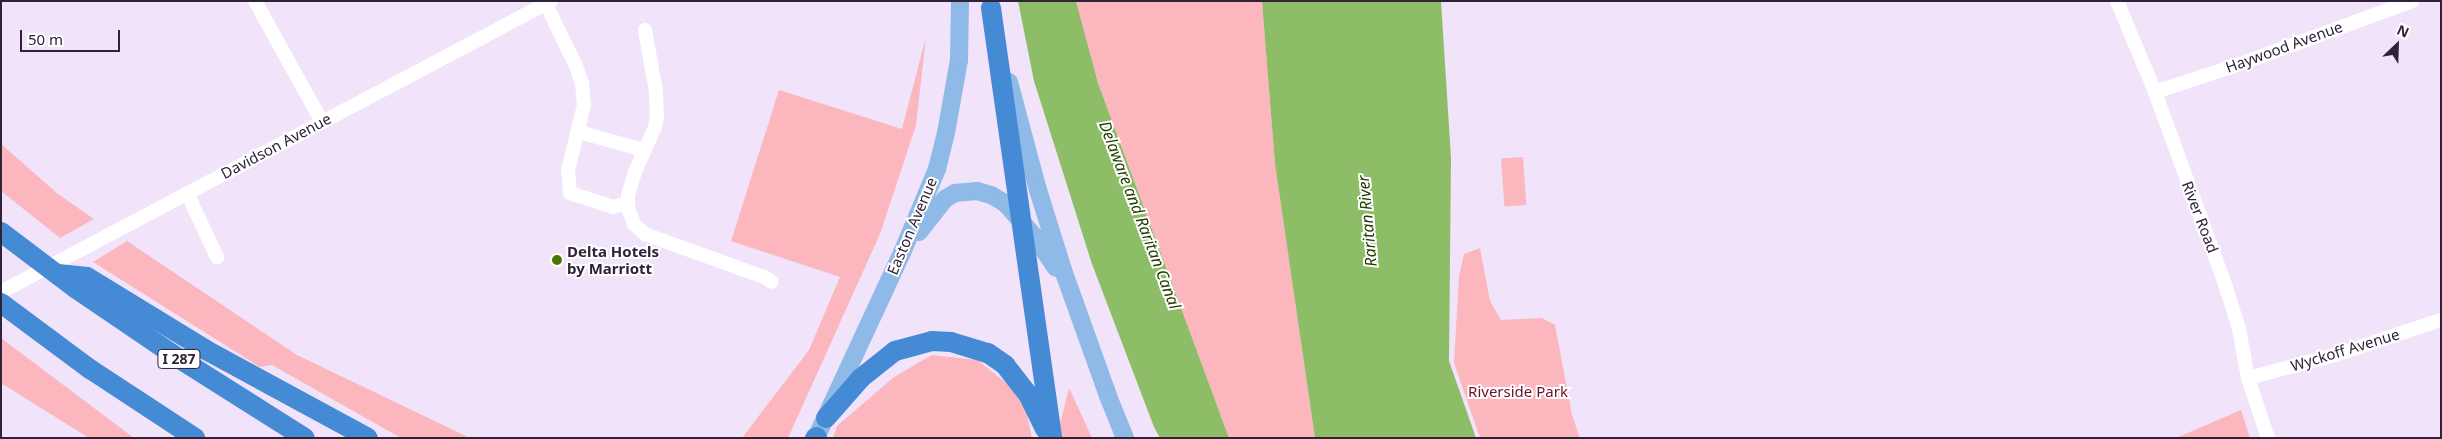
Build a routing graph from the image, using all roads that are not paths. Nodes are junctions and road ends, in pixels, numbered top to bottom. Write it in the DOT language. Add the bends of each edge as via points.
graph roads {
  1 [pos="255,1"];
  2 [pos="960,1"];
  3 [pos="2117,1"];
  4 [pos="2412,1"];
  5 [pos="549,3"];
  6 [pos="990,5"];
  7 [pos="645,30"];
  8 [pos="2155,92"];
  9 [pos="322,122"];
  10 [pos="579,132"];
  11 [pos="644,150"];
  12 [pos="187,193"];
  13 [pos="628,203"];
  14 [pos="1021,221"];
  15 [pos="1,232"];
  16 [pos="902,253"];
  17 [pos="217,257"];
  18 [pos="56,274"];
  19 [pos="772,282"];
  20 [pos="1071,291"];
  21 [pos="1,292"];
  22 [pos="1,303"];
  23 [pos="2441,320"];
  24 [pos="2248,378"];
  25 [pos="826,418"];
  26 [pos="816,437"];
  27 [pos="195,438"];
  28 [pos="305,438"];
  29 [pos="368,438"];
  30 [pos="1050,438"];
  31 [pos="1126,438"];
  32 [pos="2268,438"];
  1 -- 9 [label="street"];
  2 -- 16 [label="main road, Easton Avenue" via="959,60 946,133 937,169"];
  3 -- 8 [label="street, River Road"];
  4 -- 8 [label="street, Haywood Avenue"];
  5 -- 9 [label="street, Davidson Avenue"];
  5 -- 10 [label="street" via="582,83 584,105"];
  6 -- 14 [label="highway"];
  6 -- 20 [label="main road" via="1038,190"];
  7 -- 11 [label="street" via="658,116"];
  8 -- 24 [label="street, River Road" via="2226,287 2239,329"];
  9 -- 12 [label="street, Davidson Avenue"];
  10 -- 11 [label="street"];
  10 -- 13 [label="street" via="568,170 570,193 614,207"];
  11 -- 13 [label="street"];
  12 -- 17 [label="street"];
  12 -- 21 [label="street, Davidson Avenue"];
  13 -- 19 [label="street" via="634,224 646,234"];
  14 -- 16 [label="main road" via="1005,203 991,195 977,191 955,193 936,210"];
  14 -- 20 [label="main road"];
  14 -- 30 [label="highway"];
  15 -- 18 [label="highway, I 287"];
  16 -- 25 [label="main road, Easton Avenue"];
  18 -- 28 [label="highway, I 287" via="172,354"];
  18 -- 29 [label="highway" via="87,277 206,350"];
  20 -- 31 [label="main road"];
  22 -- 27 [label="highway" via="90,369"];
  23 -- 24 [label="street, Wyckoff Avenue" via="2335,355"];
  24 -- 32 [label="street, River Road"];
  25 -- 26 [label="main road, Easton Avenue"];
  25 -- 30 [label="highway" via="861,378 894,351 932,341 952,342 988,354 1005,365 1028,394"];
}
